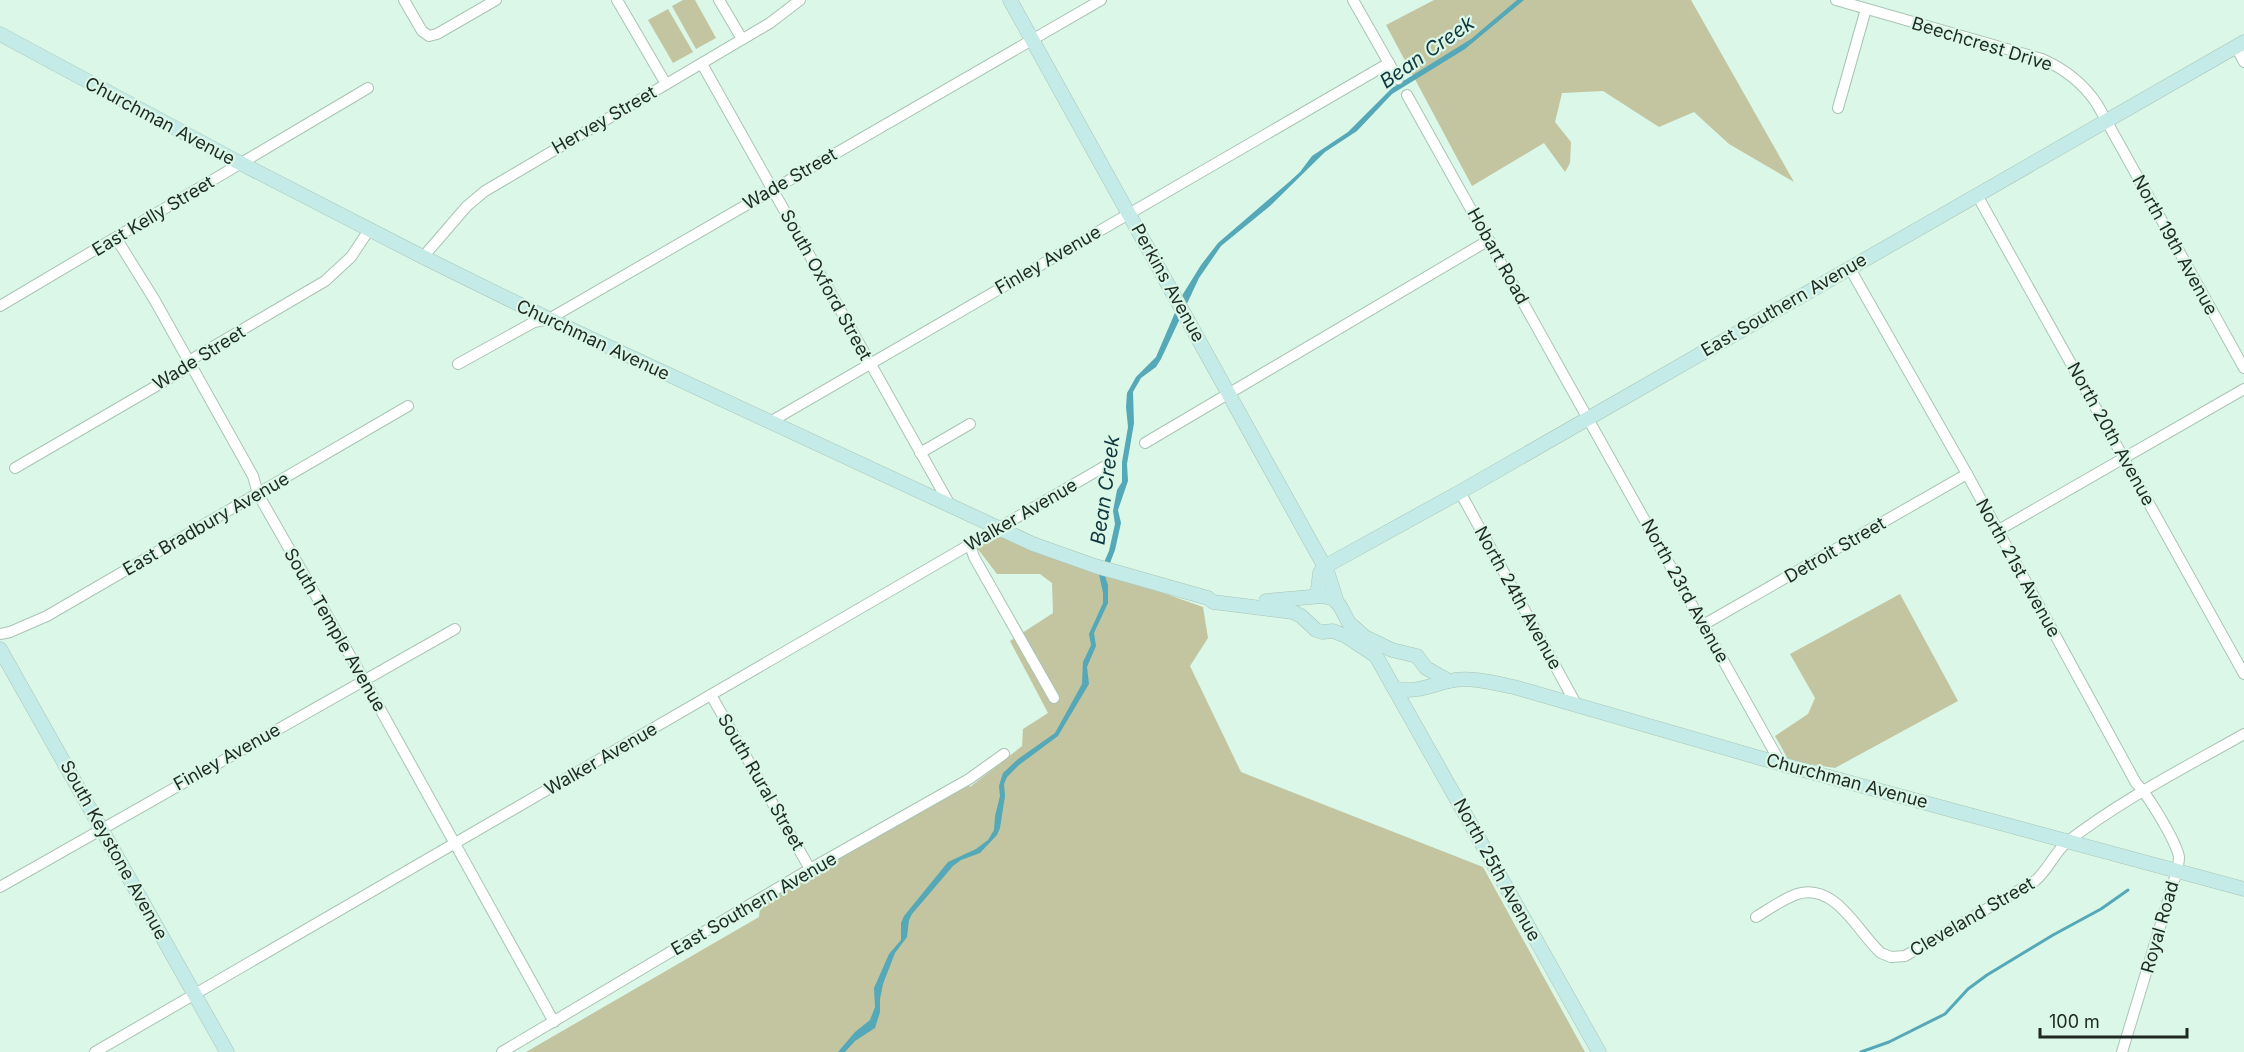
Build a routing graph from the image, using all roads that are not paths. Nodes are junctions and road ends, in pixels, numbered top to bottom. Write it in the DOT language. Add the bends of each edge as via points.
graph roads {
  1 [pos="404,0"];
  2 [pos="496,0"];
  3 [pos="616,0"];
  4 [pos="719,0"];
  5 [pos="800,0"];
  6 [pos="1010,0"];
  7 [pos="1101,0"];
  8 [pos="1353,0"];
  9 [pos="1836,0"];
  10 [pos="1866,9"];
  11 [pos="0,34"];
  12 [pos="742,39"];
  13 [pos="1032,39"];
  14 [pos="2240,44"];
  15 [pos="2244,62"];
  16 [pos="1389,63"];
  17 [pos="702,64"];
  18 [pos="1398,80"];
  19 [pos="666,84"];
  20 [pos="368,88"];
  21 [pos="1407,95"];
  22 [pos="1838,108"];
  23 [pos="2106,121"];
  24 [pos="240,163"];
  25 [pos="773,189"];
  26 [pos="1977,195"];
  27 [pos="1129,213"];
  28 [pos="369,230"];
  29 [pos="116,238"];
  30 [pos="1489,240"];
  31 [pos="423,257"];
  32 [pos="1849,267"];
  33 [pos="0,306"];
  34 [pos="549,319"];
  35 [pos="190,363"];
  36 [pos="458,364"];
  37 [pos="870,364"];
  38 [pos="2244,369"];
  39 [pos="2244,389"];
  40 [pos="1230,394"];
  41 [pos="408,406"];
  42 [pos="1588,418"];
  43 [pos="770,422"];
  44 [pos="970,424"];
  45 [pos="1145,443"];
  46 [pos="920,453"];
  47 [pos="2124,458"];
  48 [pos="1107,465"];
  49 [pos="15,468"];
  50 [pos="1967,474"];
  51 [pos="1460,492"];
  52 [pos="258,494"];
  53 [pos="950,506"];
  54 [pos="999,529"];
  55 [pos="1997,531"];
  56 [pos="970,545"];
  57 [pos="1324,567"];
  58 [pos="1315,597"];
  59 [pos="1208,598"];
  60 [pos="1340,608"];
  61 [pos="1308,622"];
  62 [pos="1703,625"];
  63 [pos="455,629"];
  64 [pos="1333,631"];
  65 [pos="0,634"];
  66 [pos="0,649"];
  67 [pos="1422,664"];
  68 [pos="2244,674"];
  69 [pos="364,680"];
  70 [pos="1449,681"];
  71 [pos="1394,688"];
  72 [pos="1417,688"];
  73 [pos="711,695"];
  74 [pos="1054,698"];
  75 [pos="1576,704"];
  76 [pos="2244,734"];
  77 [pos="1004,754"];
  78 [pos="1781,764"];
  79 [pos="2144,791"];
  80 [pos="102,828"];
  81 [pos="2068,841"];
  82 [pos="454,844"];
  83 [pos="810,869"];
  84 [pos="2177,871"];
  85 [pos="0,887"];
  86 [pos="2244,889"];
  87 [pos="1756,917"];
  88 [pos="195,994"];
  89 [pos="554,1022"];
  90 [pos="97,1051"];
  91 [pos="227,1052"];
  92 [pos="502,1052"];
  93 [pos="1599,1052"];
  94 [pos="2122,1052"];
  1 -- 2 [label="street" via="429,36"];
  3 -- 19 [label="street"];
  4 -- 12 [label="street"];
  5 -- 12 [label="street, Hervey Street"];
  6 -- 13 [label="main road, Perkins Avenue"];
  7 -- 13 [label="street"];
  8 -- 16 [label="street"];
  9 -- 10 [label="street, Beechcrest Drive"];
  10 -- 22 [label="street"];
  10 -- 23 [label="street, Beechcrest Drive" via="2050,62 2080,83"];
  11 -- 24 [label="main road, Churchman Avenue"];
  12 -- 17 [label="street, Hervey Street"];
  13 -- 25 [label="street, Wade Street"];
  13 -- 27 [label="main road, Perkins Avenue"];
  14 -- 15 [label="street"];
  14 -- 23 [label="main road, East Southern Avenue"];
  16 -- 18 [label="street"];
  16 -- 27 [label="street, Finley Avenue"];
  17 -- 19 [label="street, Hervey Street"];
  17 -- 25 [label="street, South Oxford Street"];
  19 -- 31 [label="street, Hervey Street" via="485,191"];
  20 -- 24 [label="street, East Kelly Street"];
  21 -- 30 [label="street, Hobart Road"];
  23 -- 26 [label="main road, East Southern Avenue"];
  23 -- 38 [label="street, North 19th Avenue"];
  24 -- 28 [label="main road, Churchman Avenue"];
  24 -- 29 [label="street, East Kelly Street"];
  25 -- 34 [label="street, Wade Street"];
  25 -- 37 [label="street, South Oxford Street"];
  26 -- 32 [label="main road, East Southern Avenue"];
  26 -- 47 [label="street, North 20th Avenue"];
  27 -- 37 [label="street, Finley Avenue"];
  27 -- 40 [label="main road, Perkins Avenue"];
  28 -- 31 [label="main road, Churchman Avenue"];
  28 -- 35 [label="street, Wade Street" via="351,257 325,281"];
  29 -- 33 [label="street, East Kelly Street"];
  29 -- 35 [label="street, South Temple Avenue"];
  30 -- 40 [label="street"];
  30 -- 42 [label="street, Hobart Road"];
  31 -- 34 [label="main road, Churchman Avenue"];
  32 -- 42 [label="main road, East Southern Avenue"];
  32 -- 50 [label="street, North 21st Avenue"];
  34 -- 36 [label="street" via="534,322"];
  34 -- 43 [label="main road, Churchman Avenue"];
  35 -- 49 [label="street, Wade Street"];
  35 -- 52 [label="street, South Temple Avenue" via="253,476"];
  37 -- 43 [label="street, Finley Avenue"];
  37 -- 46 [label="street, South Oxford Street"];
  39 -- 47 [label="street"];
  40 -- 45 [label="street"];
  40 -- 57 [label="main road, Perkins Avenue"];
  41 -- 52 [label="street, East Bradbury Avenue"];
  42 -- 51 [label="main road, East Southern Avenue"];
  42 -- 62 [label="street, North 23rd Avenue"];
  43 -- 53 [label="main road, Churchman Avenue"];
  44 -- 46 [label="street"];
  46 -- 53 [label="street, South Oxford Street"];
  47 -- 55 [label="street"];
  47 -- 68 [label="street, North 20th Avenue"];
  48 -- 54 [label="street, Walker Avenue"];
  50 -- 55 [label="street, North 21st Avenue"];
  50 -- 62 [label="street, Detroit Street"];
  51 -- 57 [label="main road, East Southern Avenue"];
  51 -- 75 [label="street, North 24th Avenue"];
  52 -- 65 [label="street, East Bradbury Avenue" via="47,616"];
  52 -- 69 [label="street, South Temple Avenue"];
  53 -- 54 [label="main road, Churchman Avenue"];
  54 -- 56 [label="street, Walker Avenue"];
  54 -- 59 [label="main road, Churchman Avenue" via="1095,566"];
  55 -- 79 [label="street, North 21st Avenue" via="2136,783"];
  56 -- 73 [label="street, Walker Avenue"];
  56 -- 74 [label="street"];
  57 -- 58 [label="main road"];
  57 -- 60 [label="main road, Perkins Avenue"];
  58 -- 59 [label="main road, Churchman Avenue" via="1261,601"];
  58 -- 60 [label="main road, Churchman Avenue" via="1327,596"];
  58 -- 61 [label="main road" via="1306,609"];
  59 -- 61 [label="main road, Churchman Avenue" via="1230,605 1293,612"];
  60 -- 64 [label="main road" via="1340,624"];
  60 -- 67 [label="main road, Churchman Avenue" via="1365,637 1392,650 1413,654"];
  61 -- 64 [label="main road, Churchman Avenue" via="1316,630"];
  62 -- 78 [label="street, North 23rd Avenue"];
  63 -- 69 [label="street, Finley Avenue"];
  64 -- 71 [label="main road, Churchman Avenue" via="1376,656"];
  66 -- 80 [label="main road, South Keystone Avenue"];
  67 -- 70 [label="main road, Churchman Avenue"];
  67 -- 72 [label="main road" via="1423,677"];
  69 -- 80 [label="street, Finley Avenue"];
  69 -- 82 [label="street, South Temple Avenue"];
  70 -- 72 [label="main road, Churchman Avenue"];
  70 -- 75 [label="main road, Churchman Avenue" via="1489,682"];
  71 -- 72 [label="main road, Churchman Avenue"];
  71 -- 93 [label="main road, North 25th Avenue"];
  73 -- 82 [label="street, Walker Avenue"];
  73 -- 83 [label="street, South Rural Street"];
  75 -- 78 [label="main road, Churchman Avenue"];
  76 -- 79 [label="street, Cleveland Street"];
  77 -- 83 [label="street, East Southern Avenue" via="969,779"];
  78 -- 81 [label="main road, Churchman Avenue"];
  79 -- 81 [label="street, Cleveland Street"];
  79 -- 84 [label="street, North 21st Avenue" via="2175,846 2179,856"];
  80 -- 85 [label="street, Finley Avenue"];
  80 -- 88 [label="main road, South Keystone Avenue"];
  81 -- 84 [label="main road, Churchman Avenue"];
  81 -- 87 [label="street, Cleveland Street" via="2035,881 1901,957 1881,953 1835,903 1818,893 1795,895"];
  82 -- 88 [label="street, Walker Avenue"];
  82 -- 89 [label="street, South Temple Avenue"];
  83 -- 89 [label="street, East Southern Avenue"];
  84 -- 86 [label="main road, Churchman Avenue"];
  84 -- 94 [label="street, Royal Road"];
  88 -- 90 [label="street, Walker Avenue"];
  88 -- 91 [label="main road, South Keystone Avenue"];
  89 -- 92 [label="street, East Southern Avenue"];
}
